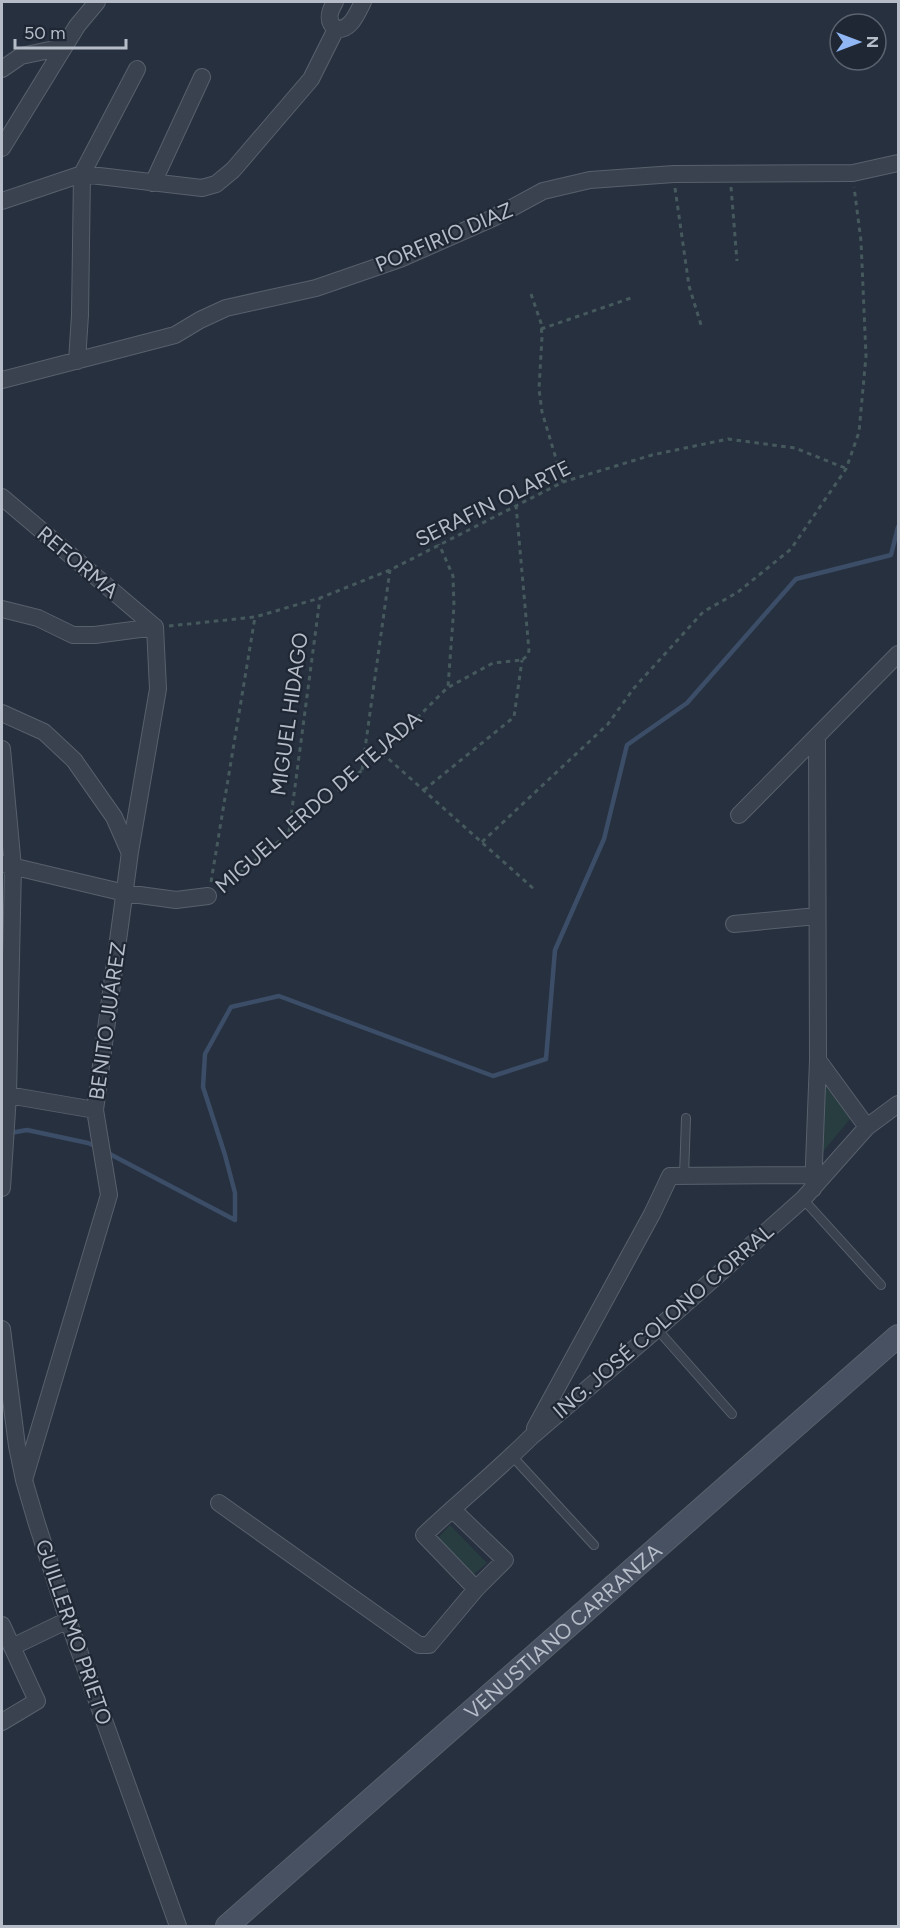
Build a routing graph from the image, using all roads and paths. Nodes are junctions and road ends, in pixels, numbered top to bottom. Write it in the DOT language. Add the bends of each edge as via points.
graph roads {
  1 [pos="97,2"];
  2 [pos="335,2"];
  3 [pos="363,2"];
  4 [pos="336,29"];
  5 [pos="64,47"];
  6 [pos="2,69"];
  7 [pos="137,69"];
  8 [pos="202,77"];
  9 [pos="2,148"];
  10 [pos="898,163"];
  11 [pos="729,173"];
  12 [pos="853,173"];
  13 [pos="82,174"];
  14 [pos="674,174"];
  15 [pos="153,183"];
  16 [pos="2,201"];
  17 [pos="737,261"];
  18 [pos="531,294"];
  19 [pos="631,297"];
  20 [pos="702,328"];
  21 [pos="541,329"];
  22 [pos="77,361"];
  23 [pos="2,380"];
  24 [pos="846,469"];
  25 [pos="563,482"];
  26 [pos="2,497"];
  27 [pos="516,505"];
  28 [pos="439,544"];
  29 [pos="390,570"];
  30 [pos="320,598"];
  31 [pos="2,609"];
  32 [pos="255,617"];
  33 [pos="155,627"];
  34 [pos="898,654"];
  35 [pos="522,660"];
  36 [pos="448,687"];
  37 [pos="2,713"];
  38 [pos="817,737"];
  39 [pos="2,749"];
  40 [pos="382,753"];
  41 [pos="362,770"];
  42 [pos="424,790"];
  43 [pos="739,814"];
  44 [pos="289,833"];
  45 [pos="482,842"];
  46 [pos="130,852"];
  47 [pos="7,866"];
  48 [pos="534,889"];
  49 [pos="125,893"];
  50 [pos="208,896"];
  51 [pos="817,916"];
  52 [pos="734,924"];
  53 [pos="818,1060"];
  54 [pos="5,1095"];
  55 [pos="898,1104"];
  56 [pos="95,1110"];
  57 [pos="686,1118"];
  58 [pos="867,1126"];
  59 [pos="684,1176"];
  60 [pos="810,1187"];
  61 [pos="2,1188"];
  62 [pos="881,1286"];
  63 [pos="2,1329"];
  64 [pos="657,1329"];
  65 [pos="898,1336"];
  66 [pos="732,1414"];
  67 [pos="531,1437"];
  68 [pos="512,1456"];
  69 [pos="24,1480"];
  70 [pos="219,1503"];
  71 [pos="452,1509"];
  72 [pos="594,1545"];
  73 [pos="477,1589"];
  74 [pos="68,1620"];
  75 [pos="2,1625"];
  76 [pos="12,1647"];
  77 [pos="2,1722"];
  78 [pos="178,1926"];
  79 [pos="227,1926"];
  1 -- 5 [label="street"];
  2 -- 4 [label="street" via="329,16"];
  3 -- 4 [label="street" via="347,28"];
  4 -- 15 [label="street" via="311,79 233,170 216,184 202,188"];
  5 -- 6 [label="street" via="21,56"];
  5 -- 9 [label="street"];
  7 -- 13 [label="street"];
  8 -- 15 [label="street"];
  10 -- 12 [label="street, PORFIRIO DIAZ"];
  11 -- 12 [label="street, PORFIRIO DIAZ"];
  11 -- 14 [label="street, PORFIRIO DIAZ"];
  11 -- 17 [label="path"];
  12 -- 24 [label="path" via="861,241 866,356 859,432"];
  13 -- 15 [label="street"];
  13 -- 16 [label="street"];
  13 -- 22 [label="street"];
  14 -- 20 [label="path" via="689,286"];
  14 -- 22 [label="street, PORFIRIO DIAZ" via="590,180 543,192 400,259 316,288 226,308 175,335"];
  18 -- 21 [label="path"];
  19 -- 21 [label="path"];
  21 -- 25 [label="path" via="542,412"];
  22 -- 23 [label="street, PORFIRIO DIAZ"];
  24 -- 25 [label="path, SERAFIN OLARTE" via="795,448 728,439 652,455"];
  24 -- 45 [label="path" via="791,549 738,592 703,612 634,688 608,724"];
  25 -- 27 [label="path, SERAFIN OLARTE"];
  26 -- 33 [label="street, REFORMA"];
  27 -- 28 [label="path, SERAFIN OLARTE"];
  27 -- 35 [label="path" via="529,651"];
  28 -- 29 [label="path, SERAFIN OLARTE"];
  28 -- 36 [label="path" via="453,576"];
  29 -- 30 [label="path, SERAFIN OLARTE"];
  29 -- 41 [label="path"];
  30 -- 32 [label="path, SERAFIN OLARTE"];
  30 -- 44 [label="path, MIGUEL HIDAGO"];
  31 -- 33 [label="street" via="38,618 73,635"];
  32 -- 33 [label="path, SERAFIN OLARTE"];
  32 -- 50 [label="path"];
  33 -- 46 [label="street, BENITO JUÁREZ" via="158,689"];
  34 -- 38 [label="street"];
  35 -- 36 [label="path, MIGUEL LERDO DE TEJADA" via="493,663"];
  35 -- 42 [label="path" via="514,717"];
  36 -- 40 [label="path, MIGUEL LERDO DE TEJADA"];
  37 -- 46 [label="street" via="44,732 74,760 114,817"];
  38 -- 43 [label="street"];
  38 -- 51 [label="street"];
  39 -- 47 [label="street"];
  40 -- 41 [label="path, MIGUEL LERDO DE TEJADA"];
  40 -- 42 [label="path"];
  41 -- 44 [label="path, MIGUEL LERDO DE TEJADA"];
  42 -- 45 [label="path"];
  44 -- 50 [label="path, MIGUEL LERDO DE TEJADA"];
  45 -- 48 [label="path"];
  46 -- 49 [label="street, BENITO JUÁREZ"];
  47 -- 49 [label="street, MIGUEL LERDO DE TEJADA"];
  47 -- 54 [label="street"];
  49 -- 50 [label="street, MIGUEL LERDO DE TEJADA" via="176,900"];
  49 -- 56 [label="street, BENITO JUÁREZ"];
  51 -- 52 [label="street"];
  51 -- 53 [label="street"];
  53 -- 58 [label="street"];
  53 -- 60 [label="street"];
  54 -- 56 [label="street"];
  54 -- 61 [label="street"];
  55 -- 58 [label="street, ING. JOSÉ COLONO CORRAL"];
  56 -- 69 [label="street, BENITO JUÁREZ" via="109,1195"];
  57 -- 59 [label="lane"];
  58 -- 60 [label="street, ING. JOSÉ COLONO CORRAL"];
  59 -- 60 [label="street"];
  59 -- 67 [label="street" via="670,1176"];
  60 -- 62 [label="lane"];
  60 -- 64 [label="street, ING. JOSÉ COLONO CORRAL"];
  63 -- 69 [label="street, GUILLERMO PRIETO"];
  64 -- 66 [label="lane"];
  64 -- 67 [label="street, ING. JOSÉ COLONO CORRAL"];
  65 -- 79 [label="main road, VENUSTIANO CARRANZA"];
  67 -- 68 [label="street, ING. JOSÉ COLONO CORRAL"];
  68 -- 71 [label="street, ING. JOSÉ COLONO CORRAL"];
  68 -- 72 [label="lane"];
  69 -- 74 [label="street, GUILLERMO PRIETO"];
  70 -- 73 [label="street" via="419,1645 429,1645"];
  71 -- 73 [label="street" via="505,1560"];
  71 -- 73 [label="street, ING. JOSÉ COLONO CORRAL" via="424,1535"];
  74 -- 76 [label="street"];
  74 -- 78 [label="street, GUILLERMO PRIETO"];
  75 -- 76 [label="street"];
  76 -- 77 [label="street" via="37,1701"];
}
